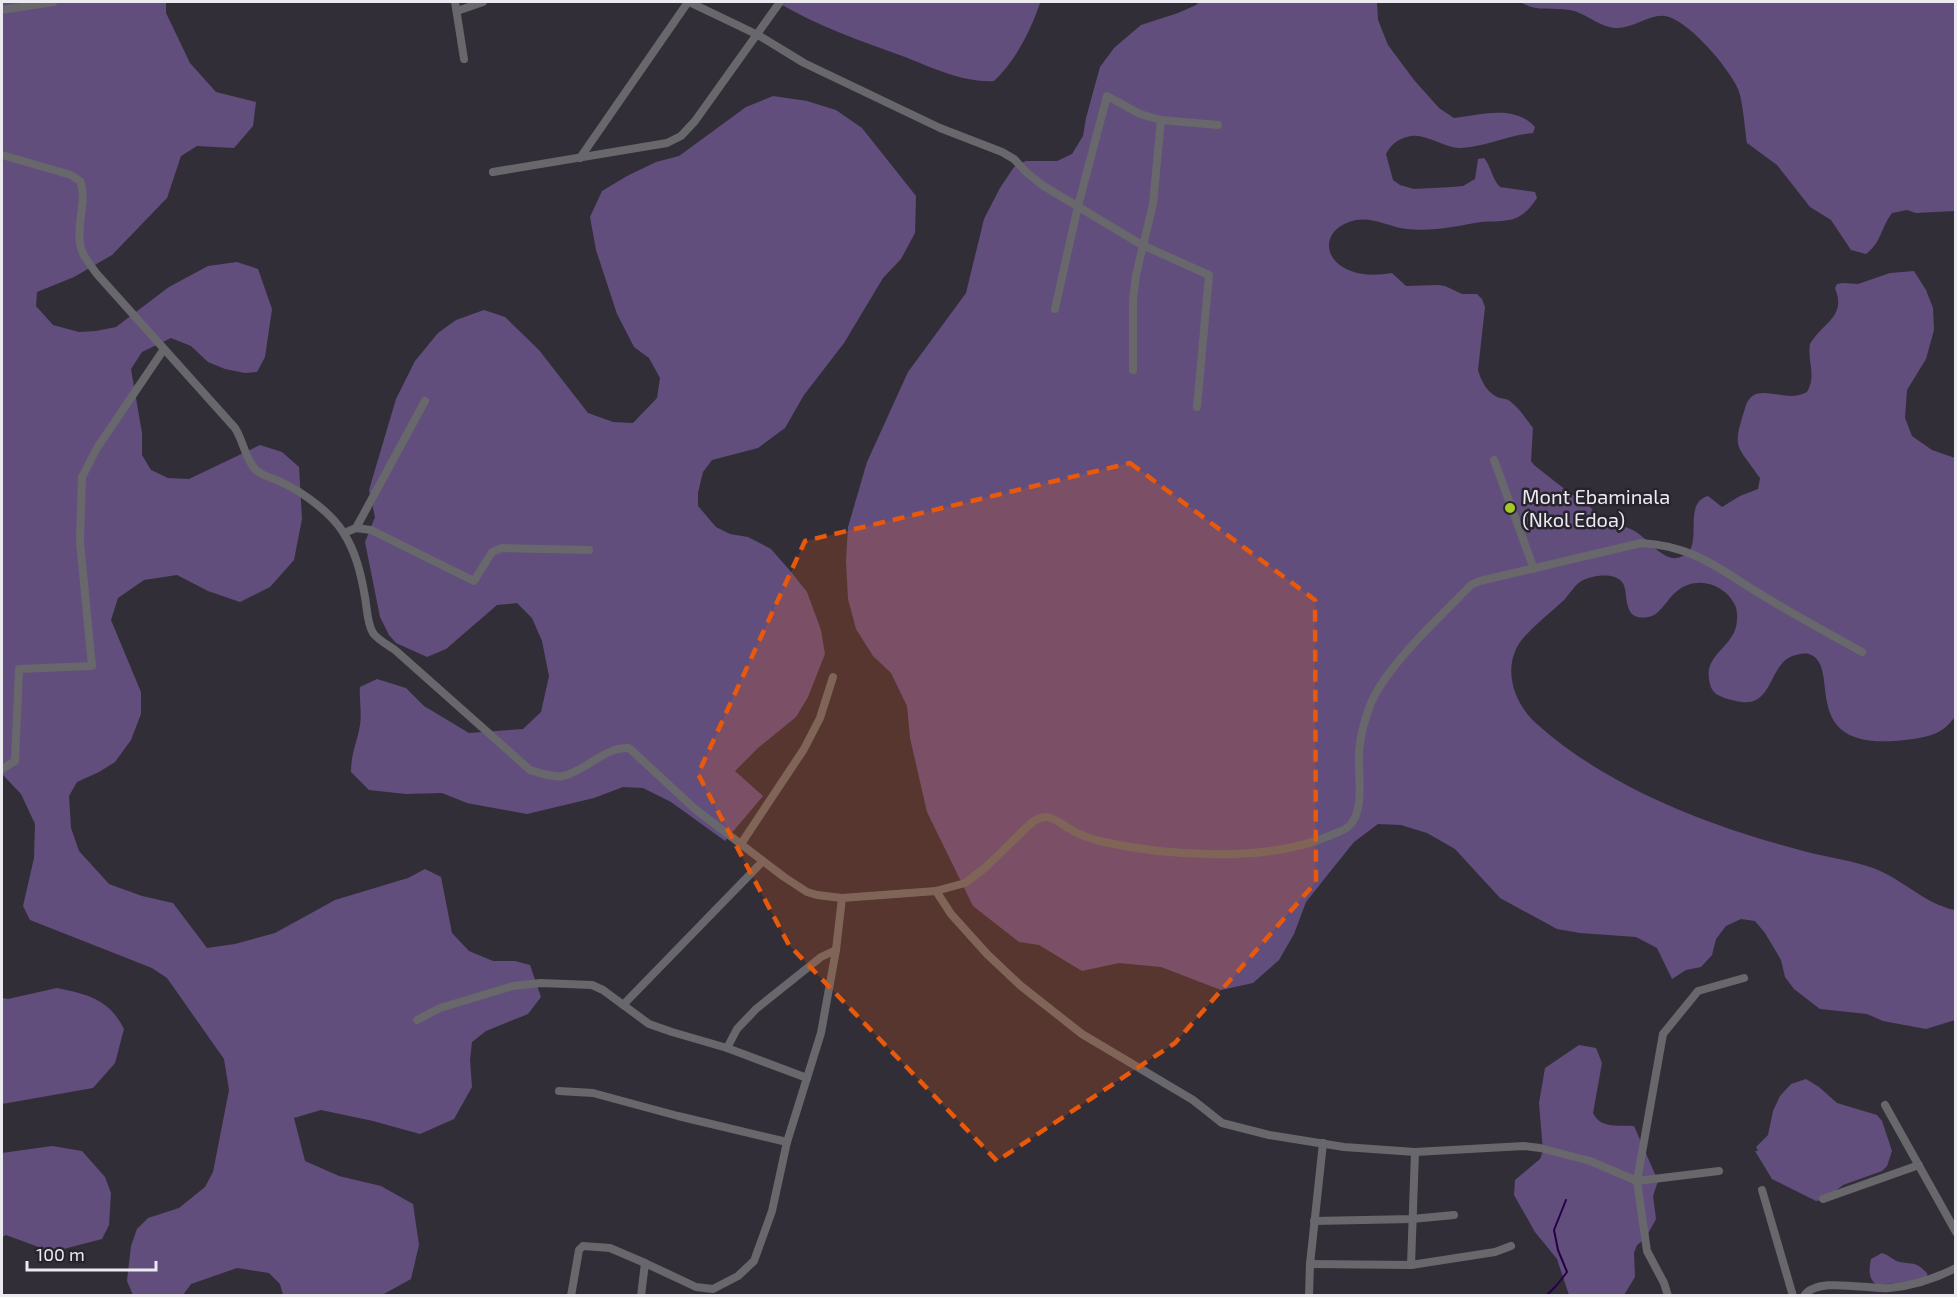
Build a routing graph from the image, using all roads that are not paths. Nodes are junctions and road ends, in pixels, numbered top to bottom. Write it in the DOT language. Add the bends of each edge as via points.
graph roads {
  1 [pos="53,2"];
  2 [pos="483,2"];
  3 [pos="688,2"];
  4 [pos="780,2"];
  5 [pos="456,6"];
  6 [pos="2,10"];
  7 [pos="758,35"];
  8 [pos="464,59"];
  9 [pos="1161,120"];
  10 [pos="1218,125"];
  11 [pos="2,155"];
  12 [pos="580,158"];
  13 [pos="493,172"];
  14 [pos="1078,206"];
  15 [pos="1142,245"];
  16 [pos="1055,309"];
  17 [pos="164,349"];
  18 [pos="1133,370"];
  19 [pos="425,401"];
  20 [pos="1197,407"];
  21 [pos="1494,460"];
  22 [pos="356,528"];
  23 [pos="344,533"];
  24 [pos="589,550"];
  25 [pos="1534,568"];
  26 [pos="1862,652"];
  27 [pos="833,678"];
  28 [pos="2,768"];
  29 [pos="741,844"];
  30 [pos="763,861"];
  31 [pos="936,891"];
  32 [pos="842,898"];
  33 [pos="836,950"];
  34 [pos="1744,978"];
  35 [pos="623,1005"];
  36 [pos="417,1020"];
  37 [pos="727,1048"];
  38 [pos="807,1078"];
  39 [pos="559,1091"];
  40 [pos="1885,1105"];
  41 [pos="787,1142"];
  42 [pos="1323,1143"];
  43 [pos="1414,1152"];
  44 [pos="1919,1165"];
  45 [pos="1719,1171"];
  46 [pos="1638,1181"];
  47 [pos="1762,1190"];
  48 [pos="1823,1199"];
  49 [pos="1454,1215"];
  50 [pos="1412,1219"];
  51 [pos="1314,1221"];
  52 [pos="1956,1232"];
  53 [pos="1511,1246"];
  54 [pos="645,1263"];
  55 [pos="1310,1264"];
  56 [pos="1411,1265"];
  57 [pos="1956,1268"];
  58 [pos="571,1296"];
  59 [pos="641,1296"];
  60 [pos="1308,1296"];
  61 [pos="1668,1296"];
  62 [pos="1793,1296"];
  63 [pos="1804,1296"];
  1 -- 6 [label="street"];
  2 -- 5 [label="street"];
  3 -- 7 [label="street"];
  3 -- 12 [label="street"];
  4 -- 7 [label="street"];
  5 -- 8 [label="street"];
  7 -- 12 [label="street" via="681,136 667,143"];
  7 -- 14 [label="street" via="804,63 940,128 1002,152 1042,185"];
  9 -- 10 [label="street"];
  9 -- 14 [label="street" via="1140,114 1107,96"];
  9 -- 15 [label="street" via="1153,204"];
  11 -- 17 [label="street" via="80,181 81,249 96,273"];
  12 -- 13 [label="street"];
  14 -- 15 [label="street"];
  14 -- 16 [label="street"];
  15 -- 18 [label="street" via="1133,300"];
  15 -- 20 [label="street" via="1209,275"];
  17 -- 23 [label="street" via="235,428 257,471 308,497"];
  17 -- 28 [label="street" via="96,448 82,477 80,542 92,666 19,669 15,761"];
  19 -- 22 [label="street"];
  21 -- 25 [label="street"];
  22 -- 23 [label="street"];
  22 -- 24 [label="street" via="371,530 474,581 492,552 502,548"];
  23 -- 29 [label="street" via="359,569 372,631 522,765 547,775 563,776 608,752 629,748 695,809"];
  25 -- 26 [label="street" via="1641,543 1661,544 1714,563 1762,596"];
  25 -- 31 [label="street" via="1471,585 1384,680 1361,735 1357,809 1348,828 1316,841 1216,855 1124,846 1089,838 1047,817 1038,818 964,883"];
  27 -- 29 [label="street" via="820,718 804,749"];
  29 -- 30 [label="street"];
  30 -- 32 [label="street" via="807,892"];
  30 -- 35 [label="street"];
  31 -- 32 [label="street"];
  31 -- 42 [label="street" via="987,954 1082,1034 1193,1100 1222,1123"];
  32 -- 33 [label="street"];
  33 -- 37 [label="street" via="821,957 756,1009 737,1029"];
  33 -- 38 [label="street" via="821,1033"];
  34 -- 46 [label="street" via="1698,991 1663,1034"];
  35 -- 36 [label="street" via="592,985 541,982 491,991"];
  35 -- 37 [label="street" via="649,1024"];
  37 -- 38 [label="street"];
  38 -- 41 [label="street"];
  39 -- 41 [label="street" via="593,1093"];
  40 -- 44 [label="street"];
  41 -- 54 [label="street" via="762,1242 754,1261 738,1276 713,1289 696,1287"];
  42 -- 43 [label="street"];
  42 -- 51 [label="street"];
  43 -- 46 [label="street" via="1540,1148 1590,1161"];
  43 -- 50 [label="street"];
  44 -- 48 [label="street"];
  44 -- 52 [label="street"];
  45 -- 46 [label="street"];
  46 -- 61 [label="street" via="1647,1251"];
  47 -- 62 [label="street"];
  49 -- 50 [label="street"];
  50 -- 51 [label="street"];
  50 -- 56 [label="street"];
  51 -- 55 [label="street"];
  53 -- 56 [label="street"];
  54 -- 58 [label="street" via="610,1248 583,1246"];
  54 -- 59 [label="street"];
  55 -- 56 [label="street"];
  55 -- 60 [label="street"];
  57 -- 63 [label="street" via="1913,1284 1889,1288 1815,1287"];
}
